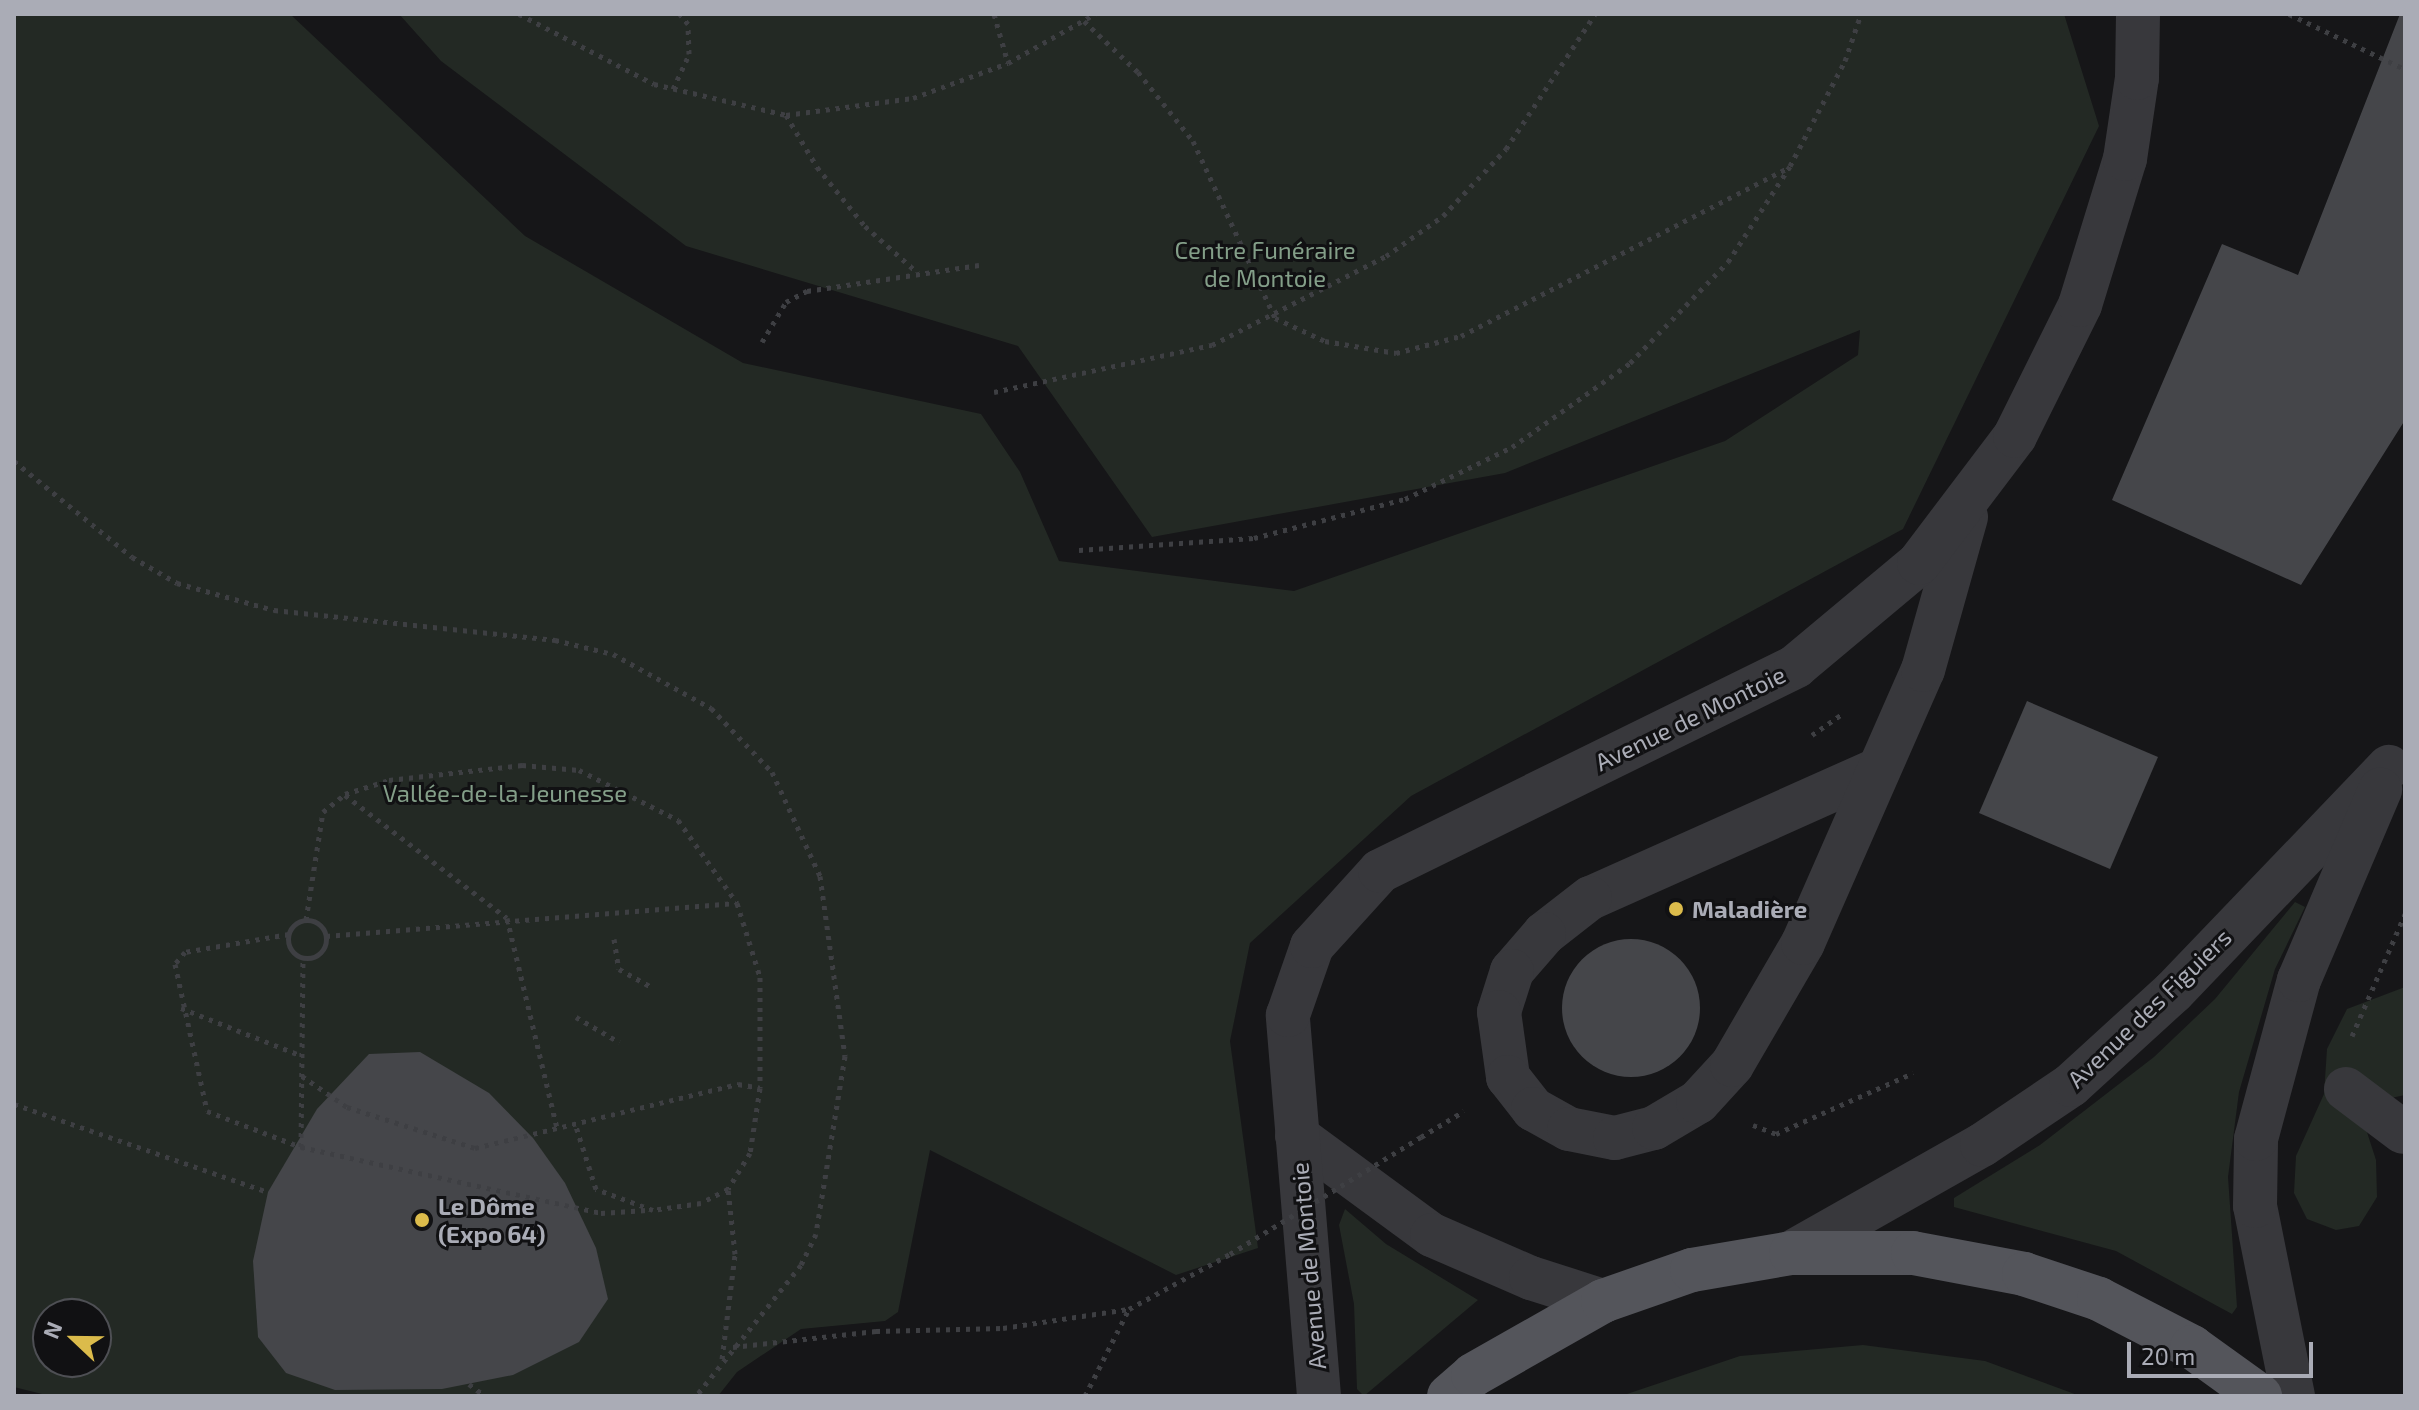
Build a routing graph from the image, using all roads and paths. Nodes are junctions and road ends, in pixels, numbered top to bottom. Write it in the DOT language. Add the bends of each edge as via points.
graph roads {
  1 [pos="519,14"];
  2 [pos="680,14"];
  3 [pos="994,14"];
  4 [pos="1095,14"];
  5 [pos="1595,14"];
  6 [pos="1861,14"];
  7 [pos="2138,14"];
  8 [pos="2289,14"];
  9 [pos="1084,21"];
  10 [pos="1008,63"];
  11 [pos="2405,69"];
  12 [pos="673,89"];
  13 [pos="786,115"];
  14 [pos="1790,166"];
  15 [pos="979,265"];
  16 [pos="919,273"];
  17 [pos="1275,318"];
  18 [pos="762,342"];
  19 [pos="994,392"];
  20 [pos="14,461"];
  21 [pos="1970,503"];
  22 [pos="1079,550"];
  23 [pos="2397,755"];
  24 [pos="1879,769"];
  25 [pos="345,794"];
  26 [pos="737,903"];
  27 [pos="2405,914"];
  28 [pos="507,918"];
  29 [pos="306,920"];
  30 [pos="289,934"];
  31 [pos="326,936"];
  32 [pos="614,939"];
  33 [pos="303,957"];
  34 [pos="650,986"];
  35 [pos="180,1007"];
  36 [pos="576,1017"];
  37 [pos="619,1042"];
  38 [pos="2349,1043"];
  39 [pos="302,1056"];
  40 [pos="1913,1073"];
  41 [pos="302,1076"];
  42 [pos="760,1088"];
  43 [pos="2346,1089"];
  44 [pos="14,1104"];
  45 [pos="1466,1110"];
  46 [pos="575,1123"];
  47 [pos="1752,1125"];
  48 [pos="557,1128"];
  49 [pos="2403,1132"];
  50 [pos="1297,1136"];
  51 [pos="301,1147"];
  52 [pos="728,1189"];
  53 [pos="268,1192"];
  54 [pos="653,1210"];
  55 [pos="1791,1253"];
  56 [pos="1603,1301"];
  57 [pos="1129,1309"];
  58 [pos="732,1347"];
  59 [pos="722,1360"];
  60 [pos="469,1384"];
  61 [pos="485,1396"];
  62 [pos="696,1396"];
  63 [pos="1085,1396"];
  64 [pos="1319,1396"];
  65 [pos="1449,1396"];
  66 [pos="2260,1396"];
  67 [pos="2293,1396"];
  1 -- 12 [label="path" via="598,59"];
  2 -- 12 [label="path" via="688,24 689,54"];
  3 -- 10 [label="path"];
  4 -- 9 [label="path"];
  5 -- 17 [label="path" via="1506,149 1443,216 1386,256"];
  6 -- 14 [label="path" via="1845,61"];
  7 -- 21 [label="street, Avenue de Montoie" via="2137,78 2110,220 2080,305 2015,436"];
  8 -- 11 [label="path"];
  9 -- 10 [label="path"];
  9 -- 17 [label="path" via="1138,72 1193,141"];
  10 -- 13 [label="path" via="913,98"];
  12 -- 13 [label="path"];
  13 -- 16 [label="path" via="817,167 865,226"];
  14 -- 17 [label="path" via="1461,336 1396,353 1325,341"];
  14 -- 22 [label="path" via="1728,262 1630,363 1512,447 1405,499 1254,538"];
  15 -- 16 [label="path"];
  16 -- 18 [label="path" via="807,291 786,302"];
  17 -- 19 [label="path" via="1212,345"];
  20 -- 58 [label="path" via="132,557 177,583 274,610 555,640 613,654 668,679 745,737 798,819 820,876 845,1056 816,1234 801,1265"];
  21 -- 24 [label="street" via="1923,670"];
  21 -- 50 [label="street, Avenue de Montoie" via="1919,563 1796,666 1421,848 1380,871 1342,906 1312,946 1288,1015"];
  23 -- 55 [label="street, Avenue des Figuiers" via="2173,992 2071,1085 1982,1145"];
  23 -- 67 [label="street, Avenue des Figuiers" via="2299,980 2256,1139 2255,1206"];
  24 -- 24 [label="street" via="1789,969 1732,1065 1698,1102 1654,1128 1615,1138 1569,1129 1533,1109 1508,1077 1499,1012 1512,971 1544,934 1590,898"];
  25 -- 26 [label="path" via="389,780 522,765 579,770 678,820"];
  25 -- 28 [label="path"];
  25 -- 29 [label="path" via="323,812 316,830"];
  26 -- 28 [label="path"];
  26 -- 42 [label="path" via="760,977"];
  27 -- 38 [label="path"];
  28 -- 31 [label="path"];
  28 -- 48 [label="path"];
  29 -- 30 [label="path"];
  29 -- 31 [label="path" via="322,926"];
  30 -- 33 [label="path" via="290,946"];
  30 -- 35 [label="path" via="185,952 175,964"];
  31 -- 33 [label="path" via="320,952"];
  32 -- 34 [label="path" via="619,969"];
  33 -- 39 [label="path"];
  35 -- 39 [label="path"];
  35 -- 51 [label="path" via="207,1111"];
  36 -- 37 [label="path"];
  39 -- 41 [label="path"];
  40 -- 47 [label="path" via="1776,1134"];
  41 -- 48 [label="path" via="347,1107 475,1148"];
  41 -- 51 [label="path"];
  42 -- 46 [label="path" via="738,1084"];
  42 -- 52 [label="path" via="750,1153"];
  43 -- 49 [label="street"];
  44 -- 53 [label="path"];
  45 -- 57 [label="path, bridge"];
  46 -- 48 [label="path"];
  46 -- 54 [label="path" via="596,1189"];
  50 -- 56 [label="street, Avenue de Montoie" via="1432,1235 1531,1278"];
  50 -- 64 [label="street, Avenue de Montoie"];
  51 -- 54 [label="path" via="601,1213"];
  52 -- 54 [label="path" via="701,1203"];
  52 -- 59 [label="path" via="735,1254"];
  55 -- 56 [label="main road" via="1692,1270"];
  55 -- 66 [label="main road" via="1913,1253 2024,1274 2099,1299 2178,1340"];
  56 -- 65 [label="main road" via="1473,1375"];
  57 -- 58 [label="path" via="1003,1328 876,1331"];
  57 -- 63 [label="path"];
  58 -- 59 [label="path"];
  59 -- 62 [label="path"];
  60 -- 61 [label="path"];
}
